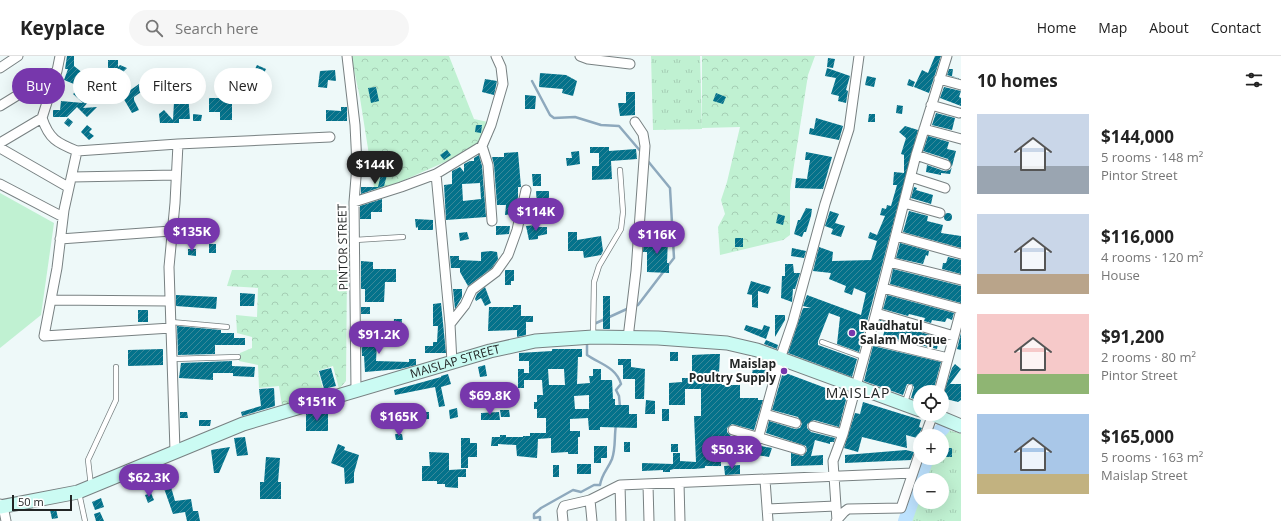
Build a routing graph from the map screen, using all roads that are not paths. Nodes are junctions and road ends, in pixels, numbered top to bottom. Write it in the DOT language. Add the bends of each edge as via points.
graph roads {
  1 [pos="16,56"];
  2 [pos="60,56"];
  3 [pos="347,56"];
  4 [pos="496,56"];
  5 [pos="580,56"];
  6 [pos="859,56"];
  7 [pos="947,56"];
  8 [pos="630,64"];
  9 [pos="0,68"];
  10 [pos="58,68"];
  11 [pos="939,79"];
  12 [pos="961,85"];
  13 [pos="12,99"];
  14 [pos="46,104"];
  15 [pos="931,105"];
  16 [pos="0,106"];
  17 [pos="959,112"];
  18 [pos="42,118"];
  19 [pos="635,122"];
  20 [pos="924,129"];
  21 [pos="330,137"];
  22 [pos="961,140"];
  23 [pos="0,143"];
  24 [pos="178,144"];
  25 [pos="482,146"];
  26 [pos="0,148"];
  27 [pos="77,151"];
  28 [pos="916,155"];
  29 [pos="946,165"];
  30 [pos="620,170"];
  31 [pos="436,174"];
  32 [pos="176,175"];
  33 [pos="72,177"];
  34 [pos="911,177"];
  35 [pos="0,184"];
  36 [pos="68,187"];
  37 [pos="945,188"];
  38 [pos="526,190"];
  39 [pos="354,202"];
  40 [pos="904,204"];
  41 [pos="940,213"];
  42 [pos="63,217"];
  43 [pos="492,221"];
  44 [pos="171,231"];
  45 [pos="896,236"];
  46 [pos="403,237"];
  47 [pos="60,239"];
  48 [pos="355,240"];
  49 [pos="961,254"];
  50 [pos="889,262"];
  51 [pos="961,280"];
  52 [pos="883,288"];
  53 [pos="51,300"];
  54 [pos="169,301"];
  55 [pos="961,310"];
  56 [pos="876,313"];
  57 [pos="450,324"];
  58 [pos="171,325"];
  59 [pos="227,327"];
  60 [pos="954,336"];
  61 [pos="594,337"];
  62 [pos="628,338"];
  63 [pos="869,339"];
  64 [pos="822,342"];
  65 [pos="863,357"];
  66 [pos="238,358"];
  67 [pos="948,358"];
  68 [pos="172,359"];
  69 [pos="780,359"];
  70 [pos="452,363"];
  71 [pos="116,367"];
  72 [pos="941,385"];
  73 [pos="855,386"];
  74 [pos="910,388"];
  75 [pos="356,391"];
  76 [pos="904,404"];
  77 [pos="913,407"];
  78 [pos="765,414"];
  79 [pos="949,421"];
  80 [pos="796,423"];
  81 [pos="813,426"];
  82 [pos="961,426"];
  83 [pos="733,430"];
  84 [pos="843,434"];
  85 [pos="758,439"];
  86 [pos="801,450"];
  87 [pos="175,451"];
  88 [pos="916,465"];
  89 [pos="913,473"];
  90 [pos="834,477"];
  91 [pos="765,480"];
  92 [pos="679,483"];
  93 [pos="620,485"];
  94 [pos="648,485"];
  95 [pos="91,487"];
  96 [pos="78,492"];
  97 [pos="590,500"];
  98 [pos="1,506"];
  99 [pos="836,506"];
  100 [pos="767,509"];
  101 [pos="6,521"];
  102 [pos="85,521"];
  103 [pos="562,521"];
  104 [pos="592,521"];
  105 [pos="621,521"];
  106 [pos="650,521"];
  107 [pos="680,521"];
  108 [pos="768,521"];
  109 [pos="836,521"];
  1 -- 9 [label="street"];
  2 -- 10 [label="street"];
  3 -- 39 [label="street, PINTOR STREET" via="357,165"];
  4 -- 25 [label="street" via="502,67 503,84"];
  5 -- 8 [label="street"];
  6 -- 69 [label="street" via="849,129"];
  7 -- 11 [label="street"];
  11 -- 12 [label="street"];
  11 -- 15 [label="street"];
  13 -- 16 [label="street"];
  14 -- 18 [label="street"];
  15 -- 17 [label="street"];
  15 -- 20 [label="street"];
  18 -- 23 [label="street"];
  18 -- 27 [label="street" via="50,137 62,146"];
  19 -- 62 [label="street" via="643,134 645,146 636,271"];
  20 -- 22 [label="street"];
  20 -- 28 [label="street"];
  21 -- 24 [label="street"];
  24 -- 27 [label="street"];
  24 -- 32 [label="street"];
  25 -- 31 [label="street"];
  25 -- 43 [label="street" via="488,165"];
  26 -- 36 [label="street"];
  27 -- 33 [label="street"];
  28 -- 29 [label="street"];
  28 -- 34 [label="street"];
  30 -- 61 [label="lane" via="623,212 620,229 599,266 594,282"];
  31 -- 39 [label="street"];
  31 -- 57 [label="street"];
  32 -- 33 [label="street"];
  32 -- 44 [label="street"];
  33 -- 36 [label="street"];
  34 -- 37 [label="street"];
  34 -- 40 [label="street"];
  35 -- 42 [label="street"];
  36 -- 42 [label="street"];
  38 -- 57 [label="street" via="517,230 508,255 496,272 472,290"];
  39 -- 48 [label="street, PINTOR STREET"];
  40 -- 41 [label="street"];
  40 -- 45 [label="street"];
  42 -- 47 [label="street"];
  44 -- 47 [label="street"];
  44 -- 54 [label="street"];
  45 -- 49 [label="street"];
  45 -- 50 [label="street"];
  46 -- 48 [label="lane"];
  47 -- 53 [label="street"];
  48 -- 75 [label="street, PINTOR STREET"];
  50 -- 51 [label="street"];
  50 -- 52 [label="street"];
  52 -- 55 [label="street"];
  52 -- 56 [label="street"];
  53 -- 54 [label="street"];
  53 -- 58 [label="street" via="44,336"];
  54 -- 58 [label="street"];
  55 -- 60 [label="street"];
  56 -- 60 [label="street"];
  56 -- 63 [label="street"];
  57 -- 70 [label="street"];
  58 -- 59 [label="lane"];
  58 -- 68 [label="street"];
  60 -- 67 [label="street"];
  61 -- 62 [label="main road, MAISLAP STREET"];
  61 -- 70 [label="main road, MAISLAP STREET" via="535,341"];
  62 -- 69 [label="main road, MAISLAP STREET" via="688,339 727,343 758,350"];
  63 -- 65 [label="street"];
  63 -- 67 [label="street"];
  64 -- 65 [label="lane"];
  65 -- 73 [label="street"];
  66 -- 68 [label="lane"];
  67 -- 72 [label="street"];
  68 -- 87 [label="street"];
  69 -- 73 [label="main road, MAISLAP STREET"];
  69 -- 78 [label="street"];
  70 -- 75 [label="main road, MAISLAP STREET"];
  71 -- 95 [label="lane" via="116,400 88,460"];
  73 -- 76 [label="main road, MAISLAP STREET"];
  73 -- 84 [label="street"];
  74 -- 76 [label="lane"];
  75 -- 87 [label="main road, MAISLAP STREET" via="243,424"];
  76 -- 77 [label="main road, MAISLAP STREET"];
  78 -- 80 [label="street"];
  78 -- 85 [label="street"];
  79 -- 82 [label="main road"];
  81 -- 84 [label="street"];
  83 -- 85 [label="street"];
  84 -- 90 [label="street" via="833,461"];
  85 -- 86 [label="street"];
  87 -- 95 [label="main road, MAISLAP STREET"];
  88 -- 89 [label="street"];
  89 -- 90 [label="street"];
  89 -- 109 [label="street" via="901,508 848,509"];
  90 -- 91 [label="street"];
  90 -- 99 [label="street"];
  91 -- 92 [label="street"];
  91 -- 100 [label="street"];
  92 -- 94 [label="street"];
  92 -- 107 [label="street"];
  93 -- 94 [label="street"];
  93 -- 97 [label="street"];
  93 -- 105 [label="street"];
  94 -- 106 [label="street"];
  95 -- 96 [label="main road, MAISLAP STREET"];
  96 -- 98 [label="main road, MAISLAP STREET"];
  96 -- 102 [label="lane"];
  97 -- 103 [label="street" via="564,506"];
  97 -- 104 [label="street"];
  98 -- 101 [label="street"];
  99 -- 100 [label="street"];
  99 -- 109 [label="street"];
  100 -- 108 [label="street"];
}
